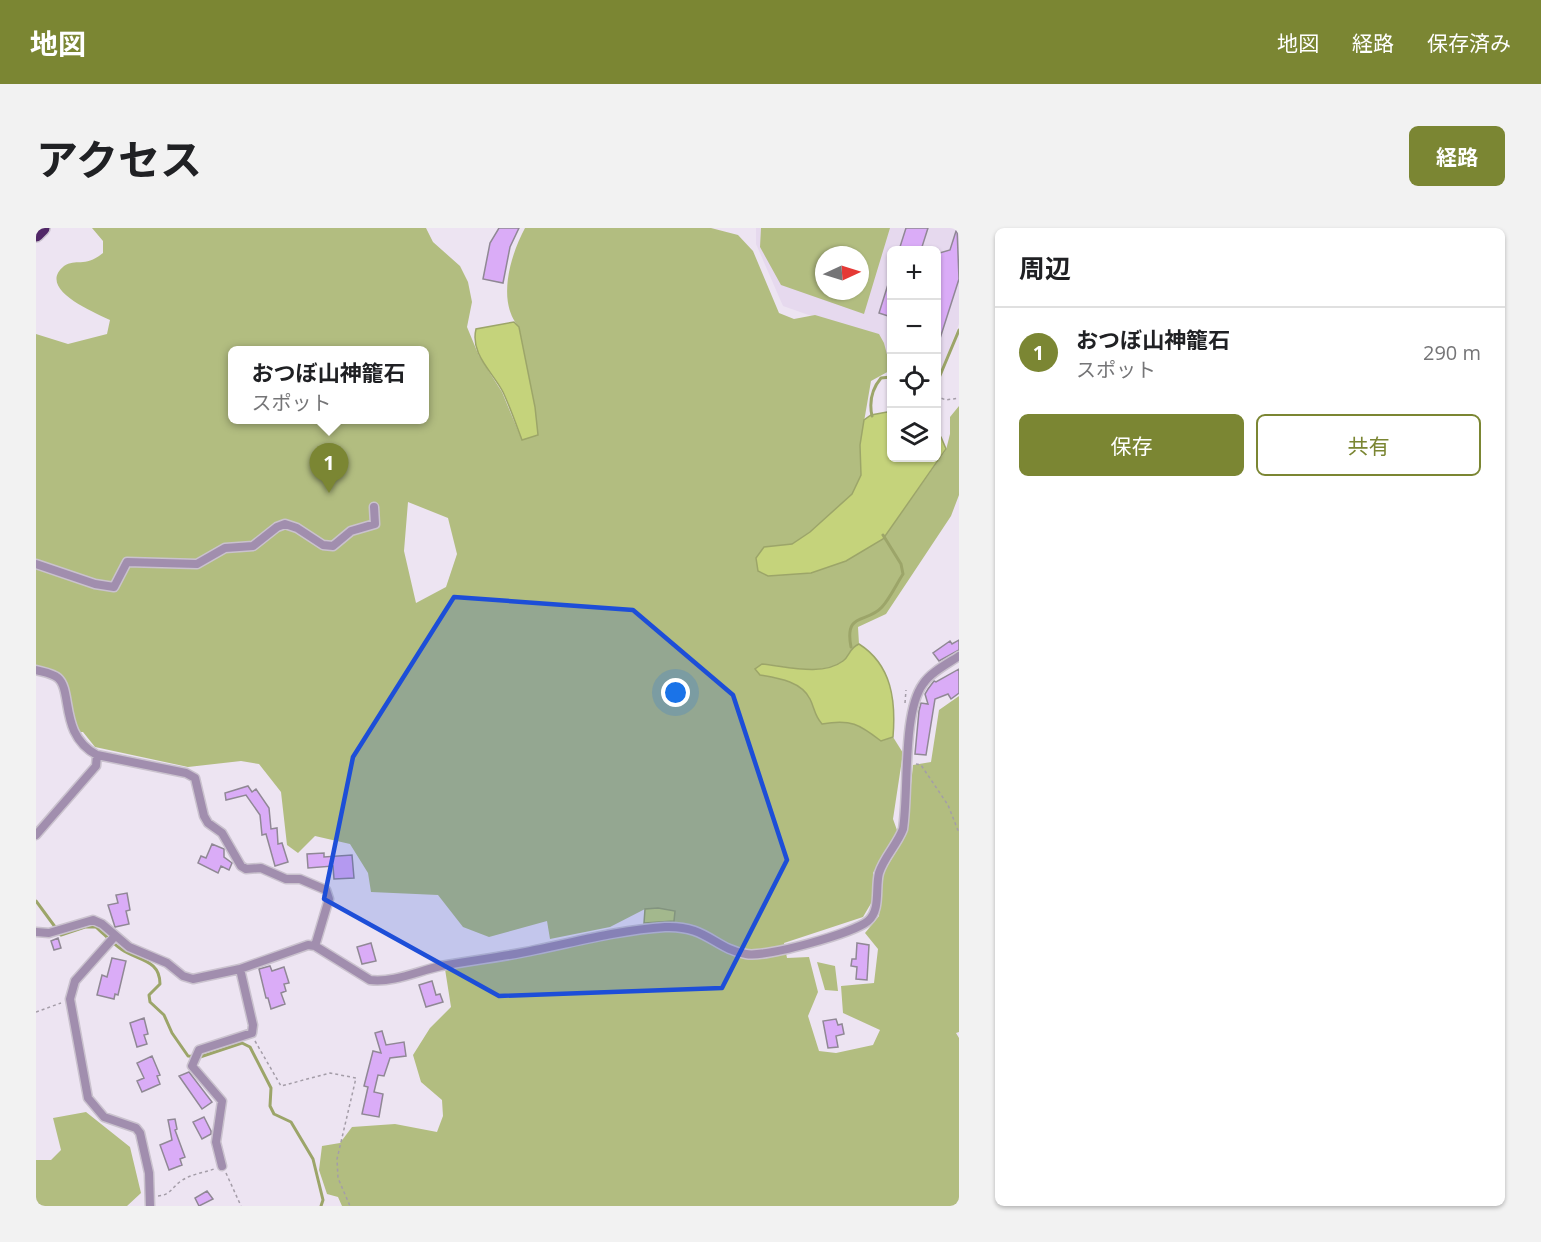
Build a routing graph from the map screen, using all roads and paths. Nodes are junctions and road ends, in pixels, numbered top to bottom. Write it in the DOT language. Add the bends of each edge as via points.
graph roads {
  1 [pos="42,228"];
  2 [pos="36,234"];
  3 [pos="941,398"];
  4 [pos="959,398"];
  5 [pos="374,507"];
  6 [pos="36,564"];
  7 [pos="959,656"];
  8 [pos="36,670"];
  9 [pos="98,755"];
  10 [pos="909,763"];
  11 [pos="959,833"];
  12 [pos="36,835"];
  13 [pos="36,932"];
  14 [pos="116,936"];
  15 [pos="315,946"];
  16 [pos="240,969"];
  17 [pos="70,999"];
  18 [pos="36,1012"];
  19 [pos="252,1033"];
  20 [pos="222,1166"];
  21 [pos="148,1196"];
  22 [pos="150,1206"];
  23 [pos="242,1206"];
  24 [pos="350,1206"];
  1 -- 2 [label="highway"];
  3 -- 4 [label="path"];
  5 -- 6 [label="street" via="375,524 351,531 333,546 323,545 285,524 253,546 225,548 197,564 127,562 114,587"];
  7 -- 10 [label="street" via="928,677 916,696"];
  8 -- 9 [label="street" via="59,678 72,727 88,750"];
  9 -- 12 [label="street" via="96,766"];
  9 -- 15 [label="street" via="195,778 204,816 222,833 241,866 261,868 286,879 300,879 326,890 327,908"];
  10 -- 11 [label="path" via="921,765 948,805"];
  10 -- 15 [label="street" via="903,829 881,867 876,905 868,921 779,953 746,954 710,936 680,927 634,929 380,981 370,980"];
  13 -- 14 [label="street" via="49,933 93,920"];
  14 -- 16 [label="street" via="193,979"];
  14 -- 17 [label="street" via="75,981"];
  15 -- 16 [label="street" via="301,946"];
  16 -- 19 [label="street"];
  17 -- 18 [label="path"];
  17 -- 21 [label="street" via="88,1098 104,1117 140,1133"];
  19 -- 20 [label="street" via="199,1050 192,1066 222,1101 216,1142"];
  19 -- 24 [label="path" via="281,1086 330,1073 356,1078 337,1159 338,1178"];
  20 -- 21 [label="path" via="180,1181 172,1192"];
  20 -- 23 [label="path"];
  21 -- 22 [label="street"];
}
